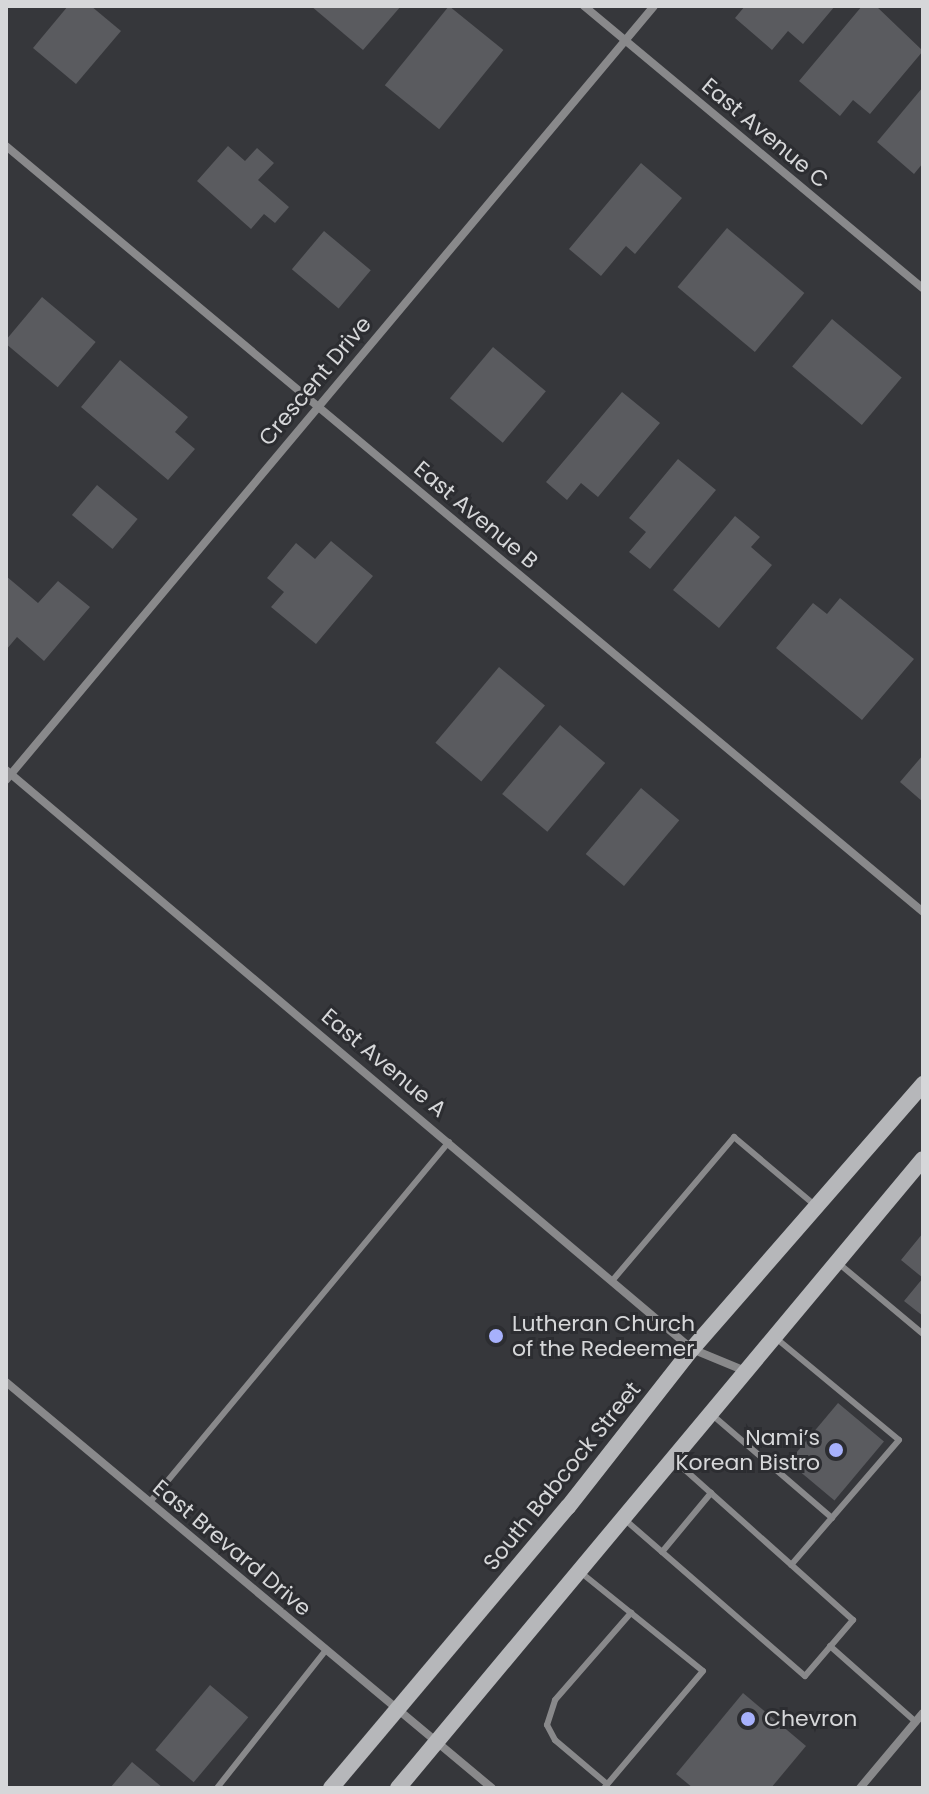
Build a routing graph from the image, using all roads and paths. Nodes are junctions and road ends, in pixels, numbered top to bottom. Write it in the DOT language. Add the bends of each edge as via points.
graph roads {
  1 [pos="584,6"];
  2 [pos="654,6"];
  3 [pos="625,40"];
  4 [pos="6,146"];
  5 [pos="923,288"];
  6 [pos="318,405"];
  7 [pos="8,775"];
  8 [pos="923,912"];
  9 [pos="923,1084"];
  10 [pos="450,1141"];
  11 [pos="923,1159"];
  12 [pos="816,1206"];
  13 [pos="837,1262"];
  14 [pos="612,1281"];
  15 [pos="923,1334"];
  16 [pos="774,1336"];
  17 [pos="692,1349"];
  18 [pos="745,1371"];
  19 [pos="6,1382"];
  20 [pos="710,1413"];
  21 [pos="673,1459"];
  22 [pos="711,1493"];
  23 [pos="150,1502"];
  24 [pos="623,1518"];
  25 [pos="832,1518"];
  26 [pos="662,1552"];
  27 [pos="791,1565"];
  28 [pos="579,1571"];
  29 [pos="631,1613"];
  30 [pos="830,1646"];
  31 [pos="326,1650"];
  32 [pos="398,1709"];
  33 [pos="923,1713"];
  34 [pos="916,1722"];
  35 [pos="437,1741"];
  36 [pos="606,1786"];
  37 [pos="217,1788"];
  38 [pos="331,1788"];
  39 [pos="398,1788"];
  40 [pos="492,1788"];
  41 [pos="860,1788"];
  1 -- 3 [label="street, East Avenue C"];
  2 -- 3 [label="street, Crescent Drive"];
  3 -- 5 [label="street, East Avenue C"];
  3 -- 6 [label="street, Crescent Drive"];
  4 -- 6 [label="street, East Avenue B"];
  6 -- 7 [label="street, Crescent Drive"];
  6 -- 8 [label="street, East Avenue B"];
  7 -- 10 [label="street, East Avenue A"];
  9 -- 12 [label="main road, South Babcock Street"];
  10 -- 14 [label="street, East Avenue A"];
  10 -- 23 [label="lane"];
  11 -- 13 [label="main road"];
  12 -- 14 [label="lane" via="734,1137"];
  12 -- 17 [label="main road, South Babcock Street"];
  13 -- 15 [label="lane"];
  13 -- 16 [label="main road"];
  14 -- 17 [label="street, East Avenue A"];
  16 -- 18 [label="main road"];
  16 -- 25 [label="lane" via="899,1440"];
  17 -- 18 [label="street, East Avenue A"];
  17 -- 32 [label="main road, South Babcock Street"];
  18 -- 20 [label="main road"];
  19 -- 23 [label="street, East Brevard Drive"];
  20 -- 21 [label="main road"];
  20 -- 25 [label="lane"];
  21 -- 22 [label="lane"];
  21 -- 24 [label="main road"];
  22 -- 26 [label="lane"];
  22 -- 27 [label="lane"];
  23 -- 31 [label="street, East Brevard Drive"];
  24 -- 26 [label="lane"];
  24 -- 28 [label="main road"];
  25 -- 27 [label="lane"];
  26 -- 30 [label="lane" via="805,1676"];
  27 -- 30 [label="lane" via="853,1620"];
  28 -- 29 [label="lane"];
  28 -- 35 [label="main road"];
  29 -- 36 [label="lane" via="555,1700 547,1725 555,1740"];
  29 -- 36 [label="lane" via="703,1671"];
  30 -- 34 [label="lane"];
  31 -- 32 [label="street, East Brevard Drive"];
  31 -- 37 [label="lane"];
  32 -- 35 [label="street, East Brevard Drive"];
  32 -- 38 [label="main road, South Babcock Street"];
  33 -- 34 [label="street"];
  34 -- 41 [label="street"];
  35 -- 39 [label="main road"];
  35 -- 40 [label="street, East Brevard Drive"];
}
